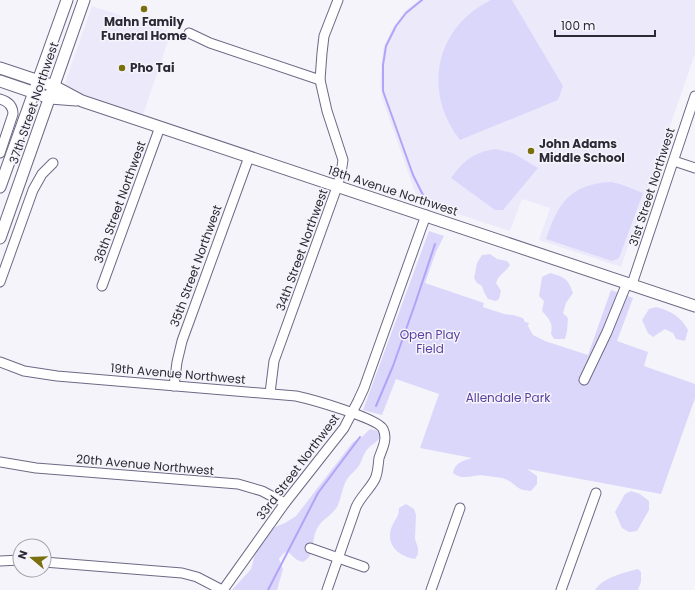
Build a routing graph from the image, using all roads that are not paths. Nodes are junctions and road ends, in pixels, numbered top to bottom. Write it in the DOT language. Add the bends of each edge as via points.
graph roads {
  1 [pos="68,0"];
  2 [pos="84,0"];
  3 [pos="338,0"];
  4 [pos="189,33"];
  5 [pos="0,68"];
  6 [pos="38,80"];
  7 [pos="320,80"];
  8 [pos="0,81"];
  9 [pos="54,86"];
  10 [pos="33,92"];
  11 [pos="695,96"];
  12 [pos="0,98"];
  13 [pos="50,98"];
  14 [pos="82,101"];
  15 [pos="160,127"];
  16 [pos="0,153"];
  17 [pos="249,157"];
  18 [pos="674,161"];
  19 [pos="53,163"];
  20 [pos="695,168"];
  21 [pos="0,187"];
  22 [pos="338,187"];
  23 [pos="426,215"];
  24 [pos="0,238"];
  25 [pos="0,282"];
  26 [pos="629,284"];
  27 [pos="102,286"];
  28 [pos="695,306"];
  29 [pos="0,362"];
  30 [pos="584,380"];
  31 [pos="174,386"];
  32 [pos="270,393"];
  33 [pos="352,413"];
  34 [pos="0,462"];
  35 [pos="596,493"];
  36 [pos="285,503"];
  37 [pos="460,508"];
  38 [pos="310,548"];
  39 [pos="338,558"];
  40 [pos="12,560"];
  41 [pos="0,561"];
  42 [pos="52,563"];
  43 [pos="364,567"];
  44 [pos="222,590"];
  45 [pos="327,590"];
  46 [pos="431,590"];
  47 [pos="561,590"];
  1 -- 6 [label="main road, 37th Street Northwest"];
  2 -- 9 [label="main road, 37th Street Northwest"];
  3 -- 7 [label="street, 34th Street Northwest" via="324,36"];
  4 -- 7 [label="street" via="210,43"];
  5 -- 6 [label="main road, 18th Avenue Northwest"];
  6 -- 9 [label="main road, 18th Avenue Northwest"];
  6 -- 10 [label="main road, 37th Street Northwest"];
  7 -- 22 [label="street, 34th Street Northwest" via="343,160"];
  8 -- 10 [label="main road, 18th Avenue Northwest"];
  9 -- 13 [label="main road, 37th Street Northwest"];
  9 -- 14 [label="main road, 18th Avenue Northwest"];
  10 -- 13 [label="main road, 18th Avenue Northwest"];
  10 -- 21 [label="main road, 37th Street Northwest"];
  11 -- 18 [label="street, 31st Street Northwest"];
  12 -- 16 [label="street" via="13,110"];
  13 -- 14 [label="main road, 18th Avenue Northwest"];
  13 -- 24 [label="main road, 37th Street Northwest"];
  14 -- 15 [label="main road, 18th Avenue Northwest"];
  15 -- 17 [label="main road, 18th Avenue Northwest"];
  15 -- 27 [label="street, 36th Street Northwest"];
  17 -- 22 [label="main road, 18th Avenue Northwest"];
  17 -- 31 [label="street, 35th Street Northwest" via="182,341"];
  18 -- 20 [label="street"];
  18 -- 26 [label="street, 31st Street Northwest"];
  19 -- 25 [label="street" via="42,174 33,190"];
  22 -- 23 [label="main road, 18th Avenue Northwest"];
  22 -- 32 [label="street, 34th Street Northwest" via="274,361"];
  23 -- 26 [label="main road, 18th Avenue Northwest"];
  23 -- 33 [label="street, 33rd Street Northwest" via="364,388"];
  26 -- 28 [label="main road, 18th Avenue Northwest"];
  26 -- 30 [label="street, 31st Street Northwest"];
  29 -- 31 [label="street, 19th Avenue Northwest" via="24,371 57,376"];
  31 -- 32 [label="street, 19th Avenue Northwest"];
  32 -- 33 [label="street, 19th Avenue Northwest" via="304,397"];
  33 -- 36 [label="street, 33rd Street Northwest" via="344,428"];
  33 -- 39 [label="street, 19th Avenue Northwest" via="379,424 385,439 376,476 356,507"];
  34 -- 36 [label="street, 20th Avenue Northwest" via="36,468 238,484 262,490"];
  35 -- 47 [label="street"];
  36 -- 44 [label="street, 33rd Street Northwest"];
  37 -- 46 [label="street"];
  38 -- 39 [label="street"];
  39 -- 43 [label="street"];
  39 -- 45 [label="street, 19th Avenue Northwest"];
  40 -- 41 [label="street"];
  42 -- 44 [label="street" via="182,573 197,577"];
}
